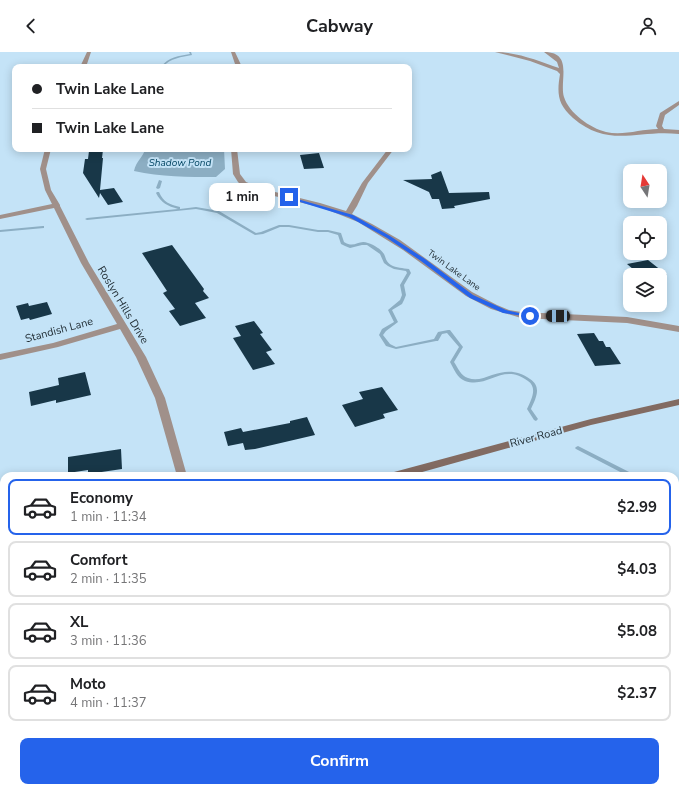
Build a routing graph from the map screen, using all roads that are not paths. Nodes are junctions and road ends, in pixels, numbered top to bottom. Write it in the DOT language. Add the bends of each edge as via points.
graph roads {
  1 [pos="89,52"];
  2 [pos="233,52"];
  3 [pos="497,52"];
  4 [pos="546,52"];
  5 [pos="84,64"];
  6 [pos="238,64"];
  7 [pos="562,73"];
  8 [pos="679,103"];
  9 [pos="662,131"];
  10 [pos="679,132"];
  11 [pos="47,152"];
  12 [pos="234,152"];
  13 [pos="389,152"];
  14 [pos="56,205"];
  15 [pos="348,214"];
  16 [pos="0,217"];
  17 [pos="123,325"];
  18 [pos="679,329"];
  19 [pos="0,357"];
  20 [pos="679,402"];
  21 [pos="181,472"];
  22 [pos="409,472"];
  1 -- 5 [label="street"];
  2 -- 6 [label="street"];
  3 -- 7 [label="street" via="532,60"];
  4 -- 7 [label="street" via="558,59"];
  7 -- 9 [label="street" via="562,99 571,112 589,128 619,136"];
  8 -- 9 [label="street" via="662,114 659,126"];
  9 -- 10 [label="street"];
  11 -- 14 [label="street, Roslyn Hills Drive" via="43,169 44,178"];
  12 -- 15 [label="street, Twin Lake Lane" via="237,177 244,184"];
  13 -- 15 [label="street" via="365,183"];
  14 -- 16 [label="street"];
  14 -- 17 [label="street, Roslyn Hills Drive" via="85,263"];
  15 -- 18 [label="street, Twin Lake Lane" via="406,249 472,296 505,312 530,316 627,320"];
  17 -- 19 [label="street, Standish Lane" via="55,345"];
  17 -- 21 [label="street, Roslyn Hills Drive" via="160,398"];
  20 -- 22 [label="main road, River Road" via="591,422"];
}
